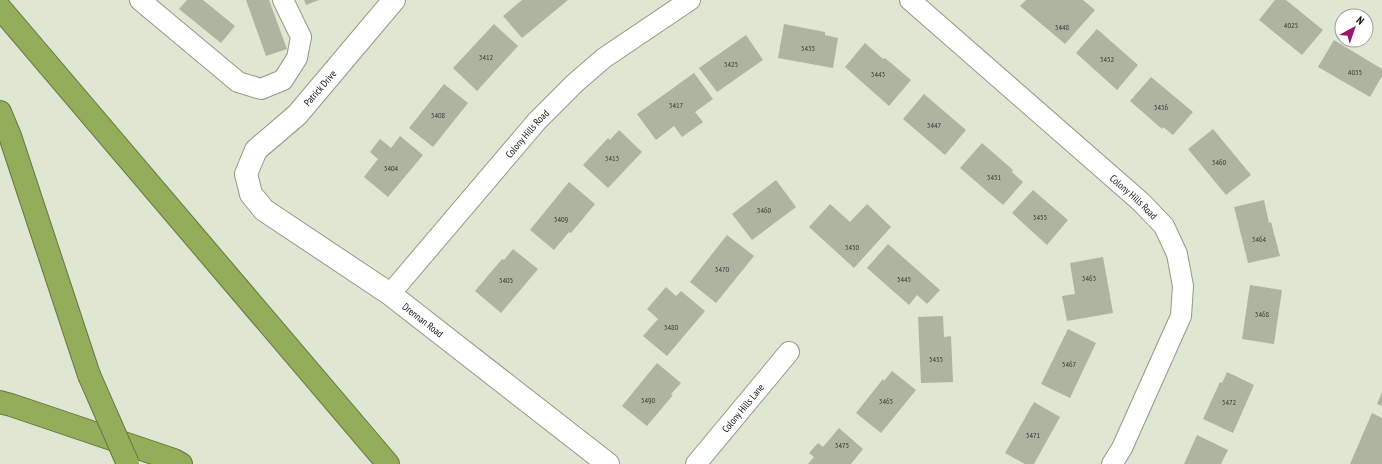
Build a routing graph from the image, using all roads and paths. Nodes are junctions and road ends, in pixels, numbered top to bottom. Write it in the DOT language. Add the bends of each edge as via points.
graph roads {
  1 [pos="140,0"];
  2 [pos="284,0"];
  3 [pos="690,0"];
  4 [pos="910,0"];
  5 [pos="392,1"];
  6 [pos="0,8"];
  7 [pos="0,112"];
  8 [pos="246,174"];
  9 [pos="390,294"];
  10 [pos="789,352"];
  11 [pos="0,402"];
  12 [pos="128,464"];
  13 [pos="181,464"];
  14 [pos="388,464"];
  15 [pos="608,464"];
  16 [pos="696,464"];
  17 [pos="1112,464"];
  1 -- 2 [label="street" via="238,82 261,89 283,80 297,58 301,37"];
  3 -- 9 [label="street, Colony Hills Road" via="604,58 576,82 538,121"];
  4 -- 17 [label="street, Colony Hills Road" via="1141,202 1164,226 1177,254 1183,286 1181,316 1122,448"];
  5 -- 8 [label="street, Patrick Drive" via="297,115 256,150"];
  6 -- 14 [label="highway"];
  7 -- 12 [label="highway, bridge" via="89,375"];
  8 -- 9 [label="street, Drennan Road" via="251,194 264,210"];
  9 -- 15 [label="street, Drennan Road"];
  10 -- 16 [label="street, Colony Hills Lane"];
  11 -- 13 [label="highway"];
}
